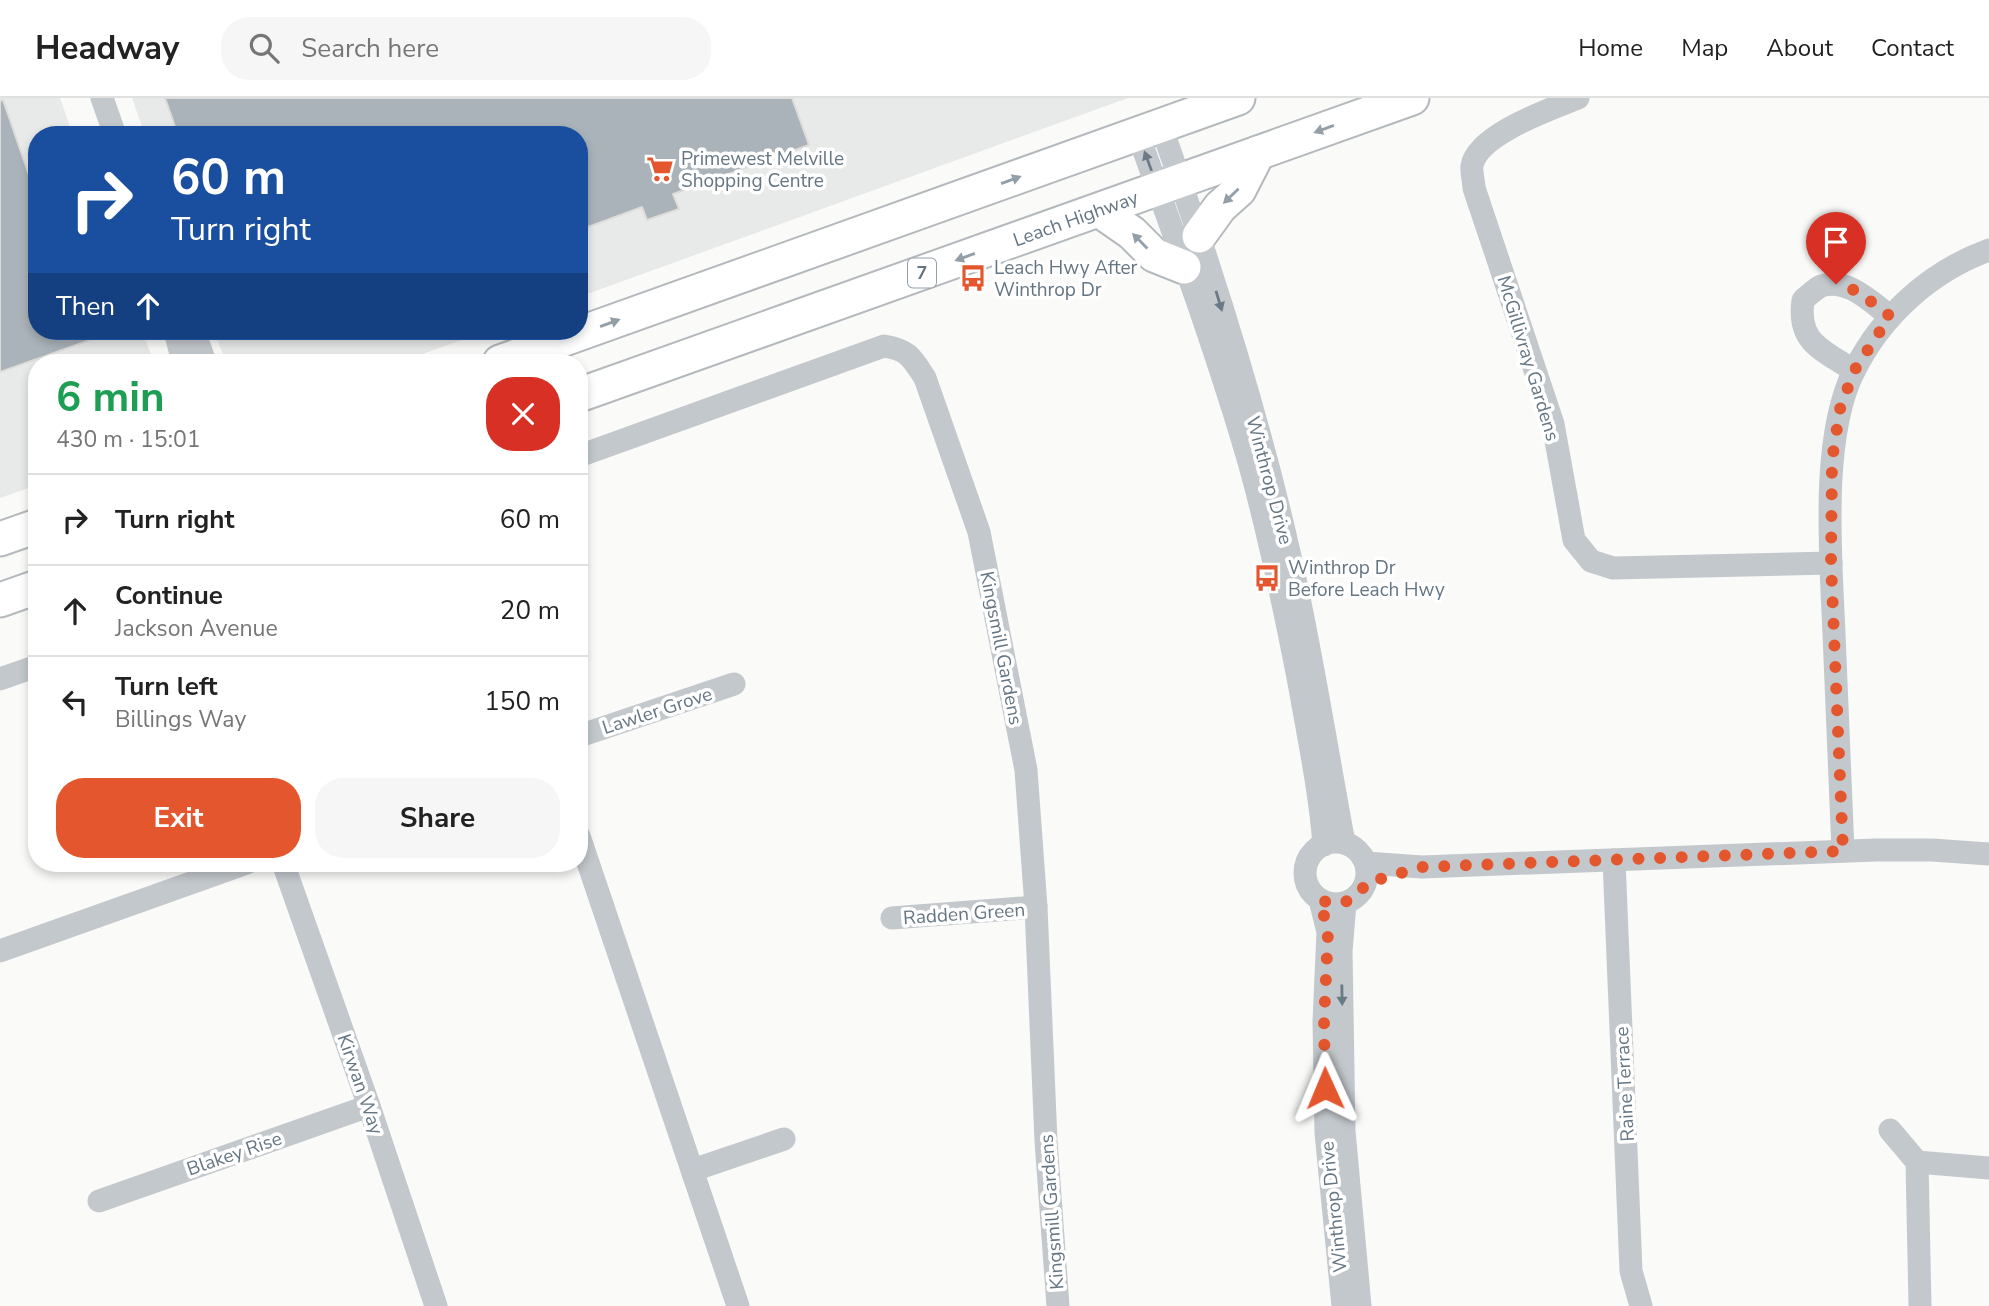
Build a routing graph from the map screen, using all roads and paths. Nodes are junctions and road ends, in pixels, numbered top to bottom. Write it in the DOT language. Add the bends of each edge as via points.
graph roads {
  1 [pos="102,98"];
  2 [pos="1238,98"];
  3 [pos="1412,98"];
  4 [pos="1578,98"];
  5 [pos="112,126"];
  6 [pos="1149,130"];
  7 [pos="1258,153"];
  8 [pos="1169,185"];
  9 [pos="1099,210"];
  10 [pos="1199,236"];
  11 [pos="1989,250"];
  12 [pos="1184,267"];
  13 [pos="1890,316"];
  14 [pos="588,331"];
  15 [pos="562,340"];
  16 [pos="522,354"];
  17 [pos="1854,371"];
  18 [pos="588,391"];
  19 [pos="588,453"];
  20 [pos="28,529"];
  21 [pos="0,539"];
  22 [pos="1831,563"];
  23 [pos="28,590"];
  24 [pos="0,600"];
  25 [pos="28,669"];
  26 [pos="0,679"];
  27 [pos="734,684"];
  28 [pos="588,733"];
  29 [pos="1334,844"];
  30 [pos="1843,851"];
  31 [pos="1989,854"];
  32 [pos="1614,860"];
  33 [pos="588,862"];
  34 [pos="222,872"];
  35 [pos="286,872"];
  36 [pos="1366,873"];
  37 [pos="1320,900"];
  38 [pos="1345,903"];
  39 [pos="1036,907"];
  40 [pos="892,918"];
  41 [pos="0,951"];
  42 [pos="369,1105"];
  43 [pos="1890,1130"];
  44 [pos="784,1139"];
  45 [pos="1917,1162"];
  46 [pos="1989,1168"];
  47 [pos="693,1170"];
  48 [pos="99,1200"];
  49 [pos="436,1306"];
  50 [pos="738,1306"];
  51 [pos="1058,1306"];
  52 [pos="1343,1306"];
  53 [pos="1360,1306"];
  54 [pos="1641,1306"];
  55 [pos="1920,1306"];
  1 -- 5 [label="street"];
  2 -- 6 [label="highway"];
  3 -- 7 [label="highway, Leach Highway / 7, one-way"];
  4 -- 22 [label="street, McGillivray Gardens" via="1500,134 1479,151 1472,165 1474,188 1553,424 1574,540 1591,561 1613,568"];
  6 -- 8 [label="street, Winthrop Drive"];
  14 -- 6 [label="highway, one-way"];
  7 -- 8 [label="highway, Leach Highway / 7"];
  7 -- 10 [label="highway, one-way" via="1239,190"];
  8 -- 9 [label="highway, Leach Highway / 7"];
  8 -- 10 [label="street, Winthrop Drive"];
  8 -- 12 [label="street, Winthrop Drive"];
  12 -- 9 [label="highway, one-way" via="1154,255"];
  9 -- 18 [label="highway, Leach Highway / 7, one-way"];
  10 -- 29 [label="street, Winthrop Drive, one-way" via="1259,434 1299,599"];
  11 -- 13 [label="street" via="1967,258 1914,293"];
  12 -- 29 [label="street, Winthrop Drive" via="1247,455 1285,608"];
  13 -- 17 [label="street"];
  13 -- 17 [label="street" via="1857,291 1836,284 1820,286 1803,300 1800,320 1809,340"];
  16 -- 15 [label="highway, one-way"];
  17 -- 22 [label="street" via="1840,409 1832,460"];
  19 -- 39 [label="street, Kingsmill Gardens" via="884,346 900,348 911,356 925,378 979,532 1026,769"];
  20 -- 21 [label="highway"];
  22 -- 30 [label="street"];
  23 -- 24 [label="highway"];
  25 -- 26 [label="street"];
  27 -- 28 [label="street, Lawler Grove"];
  29 -- 36 [label="street" via="1353,847"];
  29 -- 37 [label="street" via="1316,850 1306,866 1308,885"];
  30 -- 31 [label="street"];
  30 -- 32 [label="street"];
  32 -- 36 [label="street"];
  32 -- 54 [label="street, Raine Terrace" via="1631,1271"];
  33 -- 47 [label="street"];
  34 -- 41 [label="street"];
  35 -- 42 [label="street, Kirwan Way"];
  36 -- 38 [label="street" via="1361,892"];
  37 -- 38 [label="street"];
  37 -- 52 [label="street, Winthrop Drive" via="1328,932 1326,1133"];
  38 -- 53 [label="street, Winthrop Drive, one-way" via="1341,951 1344,1130"];
  39 -- 40 [label="street, Radden Green"];
  39 -- 51 [label="street, Kingsmill Gardens"];
  42 -- 48 [label="street, Blakey Rise"];
  42 -- 49 [label="street, Kirwan Way"];
  43 -- 45 [label="street"];
  44 -- 47 [label="street"];
  45 -- 46 [label="street"];
  45 -- 55 [label="street"];
  47 -- 50 [label="street"];
}
